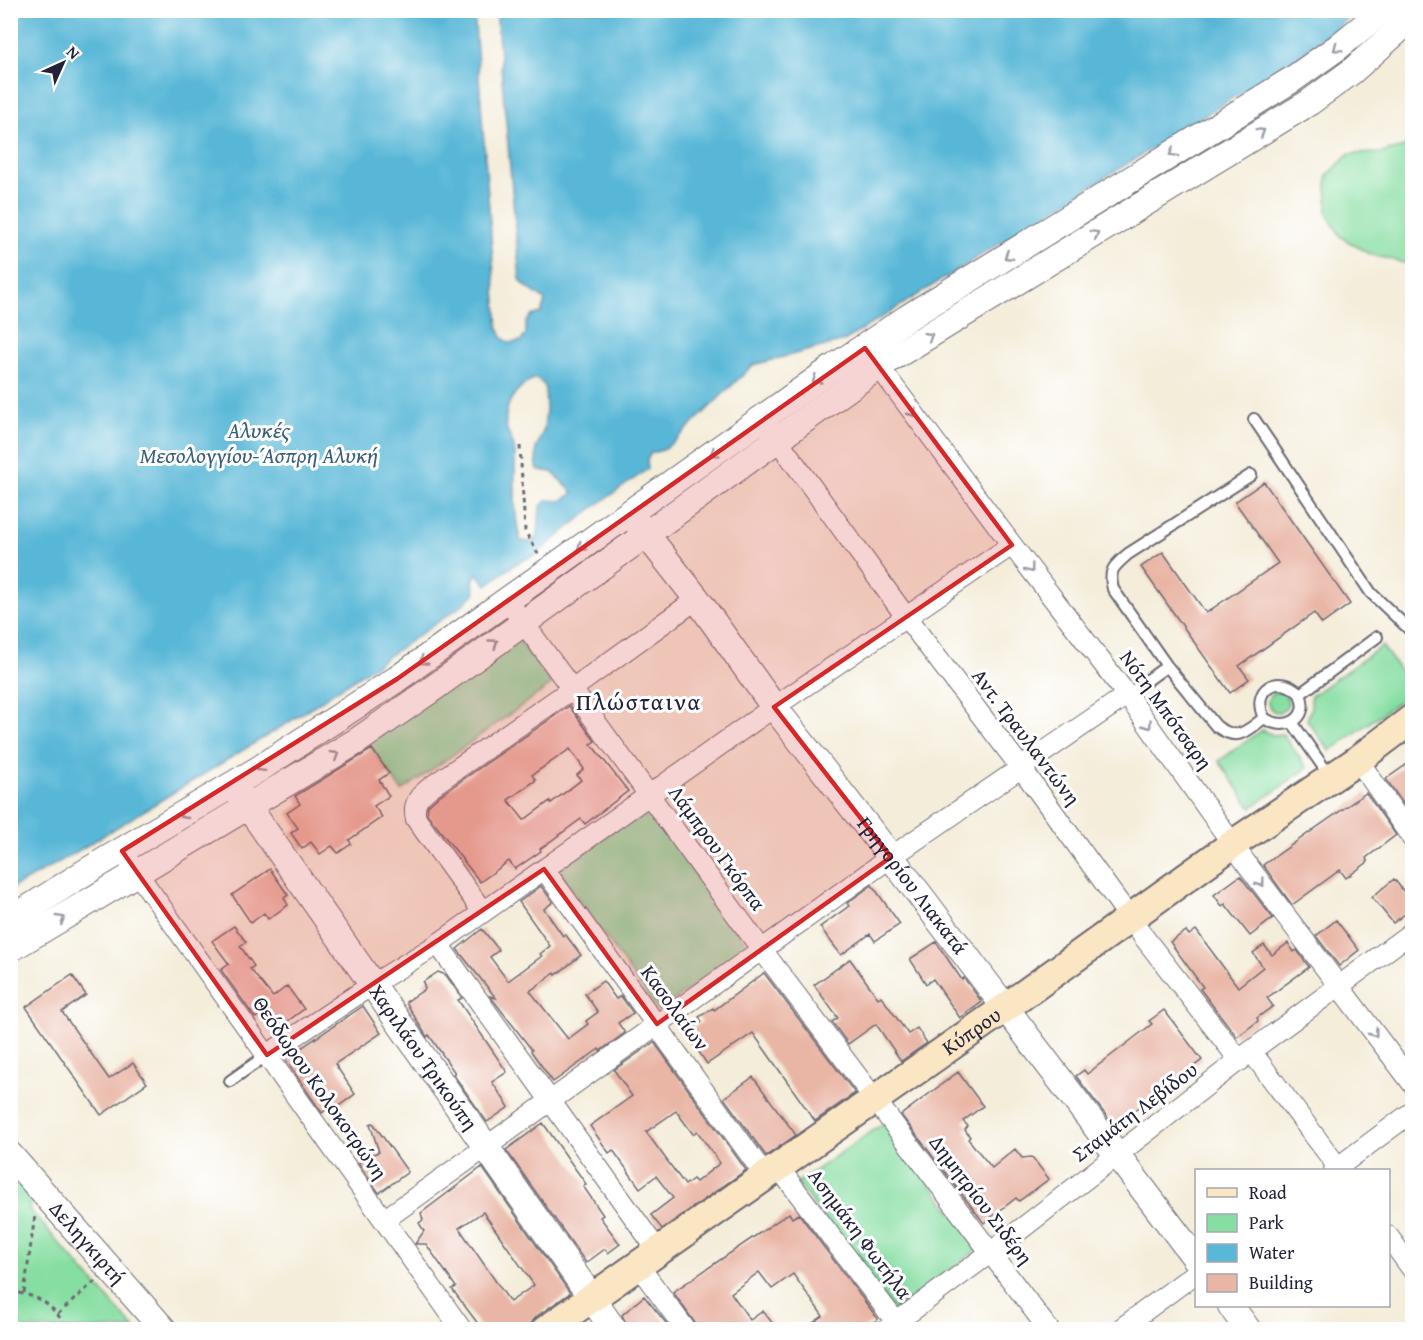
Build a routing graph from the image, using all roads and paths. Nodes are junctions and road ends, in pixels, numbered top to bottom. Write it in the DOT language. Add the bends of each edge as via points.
graph roads {
  1 [pos="1383,10"];
  2 [pos="1413,18"];
  3 [pos="872,357"];
  4 [pos="1254,419"];
  5 [pos="770,429"];
  6 [pos="520,446"];
  7 [pos="1251,475"];
  8 [pos="629,513"];
  9 [pos="645,534"];
  10 [pos="1012,545"];
  11 [pos="539,557"];
  12 [pos="697,599"];
  13 [pos="507,600"];
  14 [pos="906,617"];
  15 [pos="523,622"];
  16 [pos="1413,632"];
  17 [pos="1377,637"];
  18 [pos="1167,666"];
  19 [pos="572,689"];
  20 [pos="1300,694"];
  21 [pos="1127,695"];
  22 [pos="774,707"];
  23 [pos="1264,718"];
  24 [pos="1292,722"];
  25 [pos="1407,726"];
  26 [pos="1358,760"];
  27 [pos="1022,769"];
  28 [pos="1331,778"];
  29 [pos="233,784"];
  30 [pos="649,795"];
  31 [pos="249,808"];
  32 [pos="1413,838"];
  33 [pos="1233,844"];
  34 [pos="122,851"];
  35 [pos="891,857"];
  36 [pos="544,869"];
  37 [pos="138,873"];
  38 [pos="483,912"];
  39 [pos="1129,917"];
  40 [pos="10,920"];
  41 [pos="1413,932"];
  42 [pos="438,944"];
  43 [pos="10,949"];
  44 [pos="762,950"];
  45 [pos="373,984"];
  46 [pos="1339,986"];
  47 [pos="1005,1008"];
  48 [pos="657,1024"];
  49 [pos="267,1055"];
  50 [pos="1246,1056"];
  51 [pos="230,1081"];
  52 [pos="1413,1083"];
  53 [pos="550,1100"];
  54 [pos="874,1100"];
  55 [pos="1413,1112"];
  56 [pos="486,1146"];
  57 [pos="10,1155"];
  58 [pos="1117,1155"];
  59 [pos="1336,1169"];
  60 [pos="1338,1169"];
  61 [pos="773,1172"];
  62 [pos="39,1188"];
  63 [pos="384,1220"];
  64 [pos="1390,1237"];
  65 [pos="990,1253"];
  66 [pos="1195,1256"];
  67 [pos="648,1258"];
  68 [pos="109,1268"];
  69 [pos="1413,1269"];
  70 [pos="1195,1273"];
  71 [pos="10,1292"];
  72 [pos="24,1293"];
  73 [pos="592,1298"];
  74 [pos="1232,1307"];
  75 [pos="58,1314"];
  76 [pos="895,1327"];
  77 [pos="67,1329"];
  78 [pos="164,1329"];
  79 [pos="462,1329"];
  80 [pos="546,1329"];
  81 [pos="614,1329"];
  82 [pos="686,1329"];
  83 [pos="1049,1329"];
  84 [pos="1119,1329"];
  85 [pos="1248,1329"];
  1 -- 3 [label="street, one-way" via="1293,79 907,318"];
  3 -- 2 [label="street, one-way" via="1310,102"];
  3 -- 5 [label="street"];
  3 -- 10 [label="street, Νότη Μπότσαρη, one-way"];
  4 -- 16 [label="lane" via="1371,593"];
  5 -- 8 [label="street, one-way"];
  5 -- 9 [label="street"];
  5 -- 14 [label="street, Αντ. Τραυλαντώνη"];
  6 -- 11 [label="path" via="525,531"];
  7 -- 18 [label="lane" via="1128,554 1112,570 1113,589"];
  8 -- 9 [label="street, Γρηγορίου Λιακατά"];
  8 -- 13 [label="street, one-way"];
  9 -- 12 [label="street, Γρηγορίου Λιακατά"];
  9 -- 15 [label="street"];
  10 -- 14 [label="street"];
  10 -- 21 [label="street, Νότη Μπότσαρη, one-way"];
  12 -- 19 [label="street"];
  12 -- 22 [label="street, Γρηγορίου Λιακατά"];
  13 -- 15 [label="street, Λάμπρου Γκόρπα"];
  13 -- 29 [label="street, one-way" via="368,698"];
  14 -- 22 [label="street"];
  14 -- 27 [label="street, Αντ. Τραυλαντώνη"];
  15 -- 19 [label="street, Λάμπρου Γκόρπα"];
  31 -- 15 [label="street, one-way" via="357,741"];
  17 -- 20 [label="lane"];
  18 -- 21 [label="lane"];
  18 -- 23 [label="lane" via="1207,716 1226,733 1235,736"];
  19 -- 30 [label="street, Λάμπρου Γκόρπα"];
  19 -- 38 [label="street" via="416,800 416,819"];
  20 -- 23 [label="lane" via="1288,684 1269,687 1259,703"];
  20 -- 24 [label="lane" via="1302,711"];
  21 -- 27 [label="street"];
  21 -- 33 [label="street, Νότη Μπότσαρη, one-way"];
  22 -- 30 [label="street"];
  22 -- 35 [label="street, Γρηγορίου Λιακατά"];
  23 -- 24 [label="lane" via="1276,724"];
  24 -- 28 [label="lane"];
  25 -- 26 [label="main road, Κύπρου"];
  26 -- 28 [label="main road, Κύπρου"];
  26 -- 32 [label="street"];
  27 -- 35 [label="street"];
  27 -- 39 [label="street, Αντ. Τραυλαντώνη"];
  28 -- 33 [label="main road, Κύπρου"];
  29 -- 31 [label="street, Χαριλάου Τρικούπη"];
  29 -- 34 [label="street, one-way"];
  30 -- 36 [label="street"];
  30 -- 44 [label="street, Λάμπρου Γκόρπα"];
  31 -- 37 [label="street"];
  31 -- 45 [label="street, Χαριλάου Τρικούπη"];
  33 -- 39 [label="main road, Κύπρου"];
  33 -- 46 [label="street, Νότη Μπότσαρη, one-way"];
  34 -- 37 [label="street, Θεόδωρου Κολοκοτρώνη"];
  34 -- 40 [label="street"];
  35 -- 44 [label="street"];
  35 -- 47 [label="street, Γρηγορίου Λιακατά"];
  36 -- 38 [label="street"];
  36 -- 48 [label="street, Κασολαίων"];
  43 -- 37 [label="street, one-way"];
  37 -- 49 [label="street, Θεόδωρου Κολοκοτρώνη"];
  38 -- 42 [label="street"];
  39 -- 47 [label="main road, Κύπρου"];
  39 -- 50 [label="street, Αντ. Τραυλαντώνη"];
  41 -- 46 [label="street, Σταμάτη Λεβίδου"];
  42 -- 45 [label="street"];
  42 -- 53 [label="street"];
  44 -- 48 [label="street"];
  44 -- 54 [label="street, Λάμπρου Γκόρπα"];
  45 -- 49 [label="street"];
  45 -- 56 [label="street, Χαριλάου Τρικούπη"];
  46 -- 50 [label="street, Σταμάτη Λεβίδου"];
  46 -- 52 [label="street, Νότη Μπότσαρη, one-way"];
  47 -- 54 [label="main road, Κύπρου"];
  47 -- 58 [label="street, Γρηγορίου Λιακατά"];
  48 -- 53 [label="street"];
  48 -- 61 [label="street, Κασολαίων"];
  49 -- 51 [label="lane"];
  49 -- 63 [label="street, Θεόδωρου Κολοκοτρώνη"];
  50 -- 58 [label="street, Σταμάτη Λεβίδου"];
  50 -- 59 [label="street, Αντ. Τραυλαντώνη"];
  53 -- 56 [label="street"];
  53 -- 67 [label="street"];
  54 -- 61 [label="main road, Κύπρου"];
  54 -- 65 [label="street, Δημητρίου Σιδέρη"];
  55 -- 60 [label="street"];
  56 -- 63 [label="street"];
  56 -- 73 [label="street, Χαριλάου Τρικούπη"];
  57 -- 62 [label="street, Δεληγκιρτή"];
  58 -- 65 [label="street, Σταμάτη Λεβίδου"];
  58 -- 66 [label="street, Γρηγορίου Λιακατά"];
  61 -- 67 [label="main road, Κύπρου"];
  61 -- 76 [label="street, Ασημάκη Φωτήλα"];
  62 -- 68 [label="street, Δεληγκιρτή"];
  62 -- 72 [label="path"];
  63 -- 79 [label="street, Θεόδωρου Κολοκοτρώνη"];
  64 -- 69 [label="street"];
  65 -- 76 [label="street, Σταμάτη Λεβίδου"];
  65 -- 83 [label="street, Δημητρίου Σιδέρη"];
  67 -- 73 [label="main road, Κύπρου"];
  67 -- 82 [label="street"];
  68 -- 75 [label="path"];
  68 -- 78 [label="street, Δεληγκιρτή"];
  70 -- 84 [label="street"];
  71 -- 72 [label="path"];
  72 -- 75 [label="path" via="37,1297"];
  73 -- 80 [label="main road, Κύπρου"];
  73 -- 81 [label="street, Χαριλάου Τρικούπη"];
  74 -- 85 [label="street"];
  75 -- 77 [label="path"];
}
